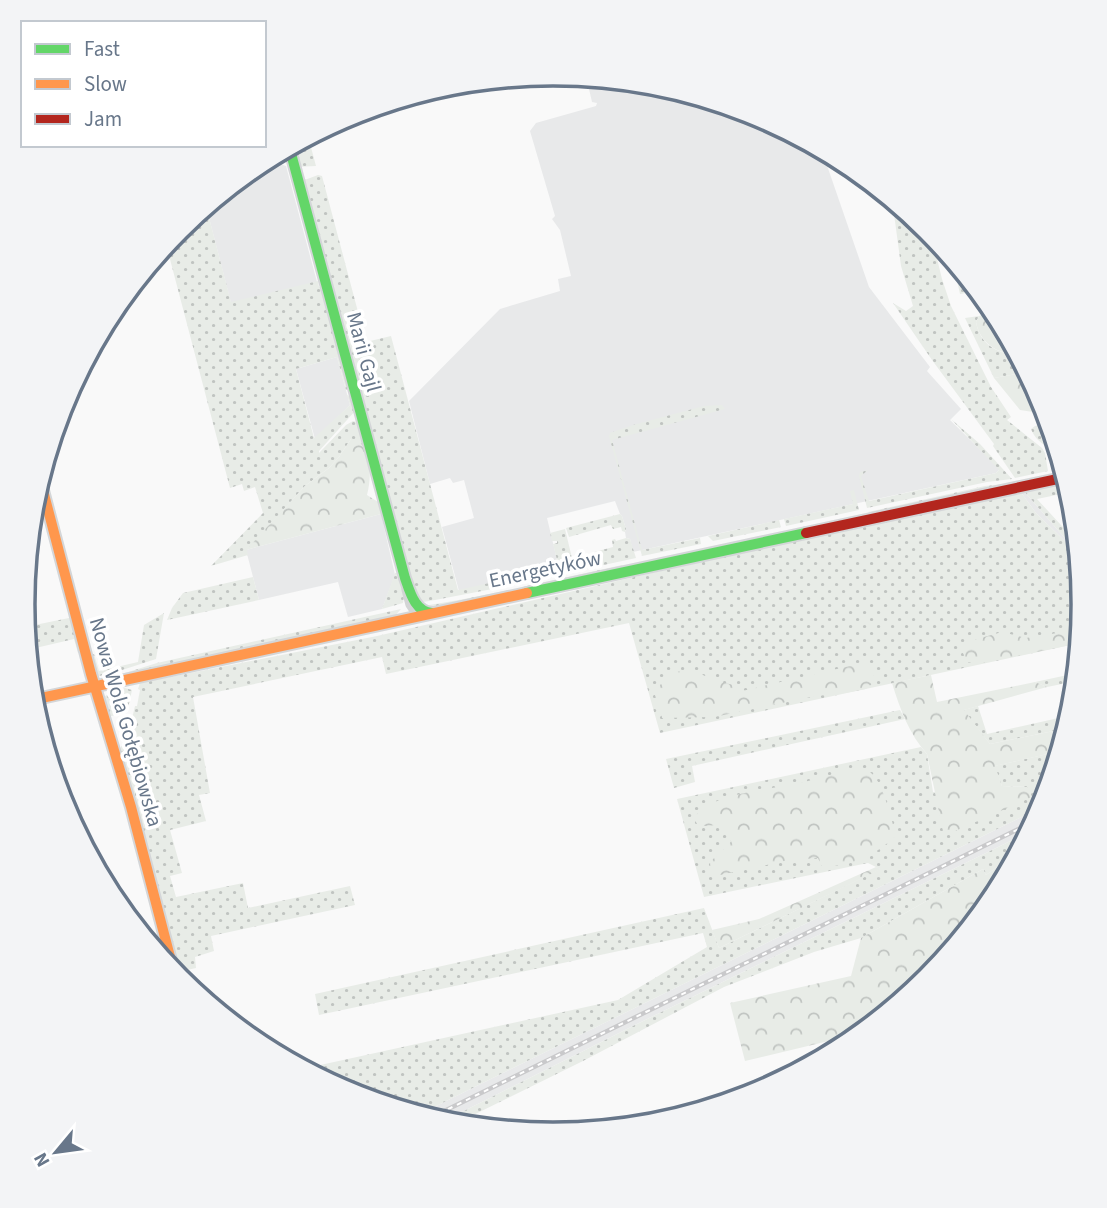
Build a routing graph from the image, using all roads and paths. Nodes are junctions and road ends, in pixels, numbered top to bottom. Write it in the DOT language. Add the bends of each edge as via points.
graph roads {
  1 [pos="292,156"];
  2 [pos="1056,479"];
  3 [pos="46,500"];
  4 [pos="413,604"];
  5 [pos="433,614"];
  6 [pos="417,617"];
  7 [pos="392,623"];
  8 [pos="95,687"];
  9 [pos="44,698"];
  10 [pos="168,951"];
  1 -- 4 [label="main road, Marii Gajl"];
  2 -- 5 [label="main road, Energetyków"];
  3 -- 8 [label="main road, Nowa Wola Gołębiowska"];
  4 -- 5 [label="main road"];
  4 -- 6 [label="street, Marii Gajl" via="418,608"];
  4 -- 7 [label="street"];
  5 -- 6 [label="main road, Energetyków"];
  6 -- 7 [label="main road, Energetyków"];
  7 -- 8 [label="main road, Energetyków"];
  8 -- 9 [label="main road, Energetyków"];
  8 -- 10 [label="main road, Nowa Wola Gołębiowska"];
}
